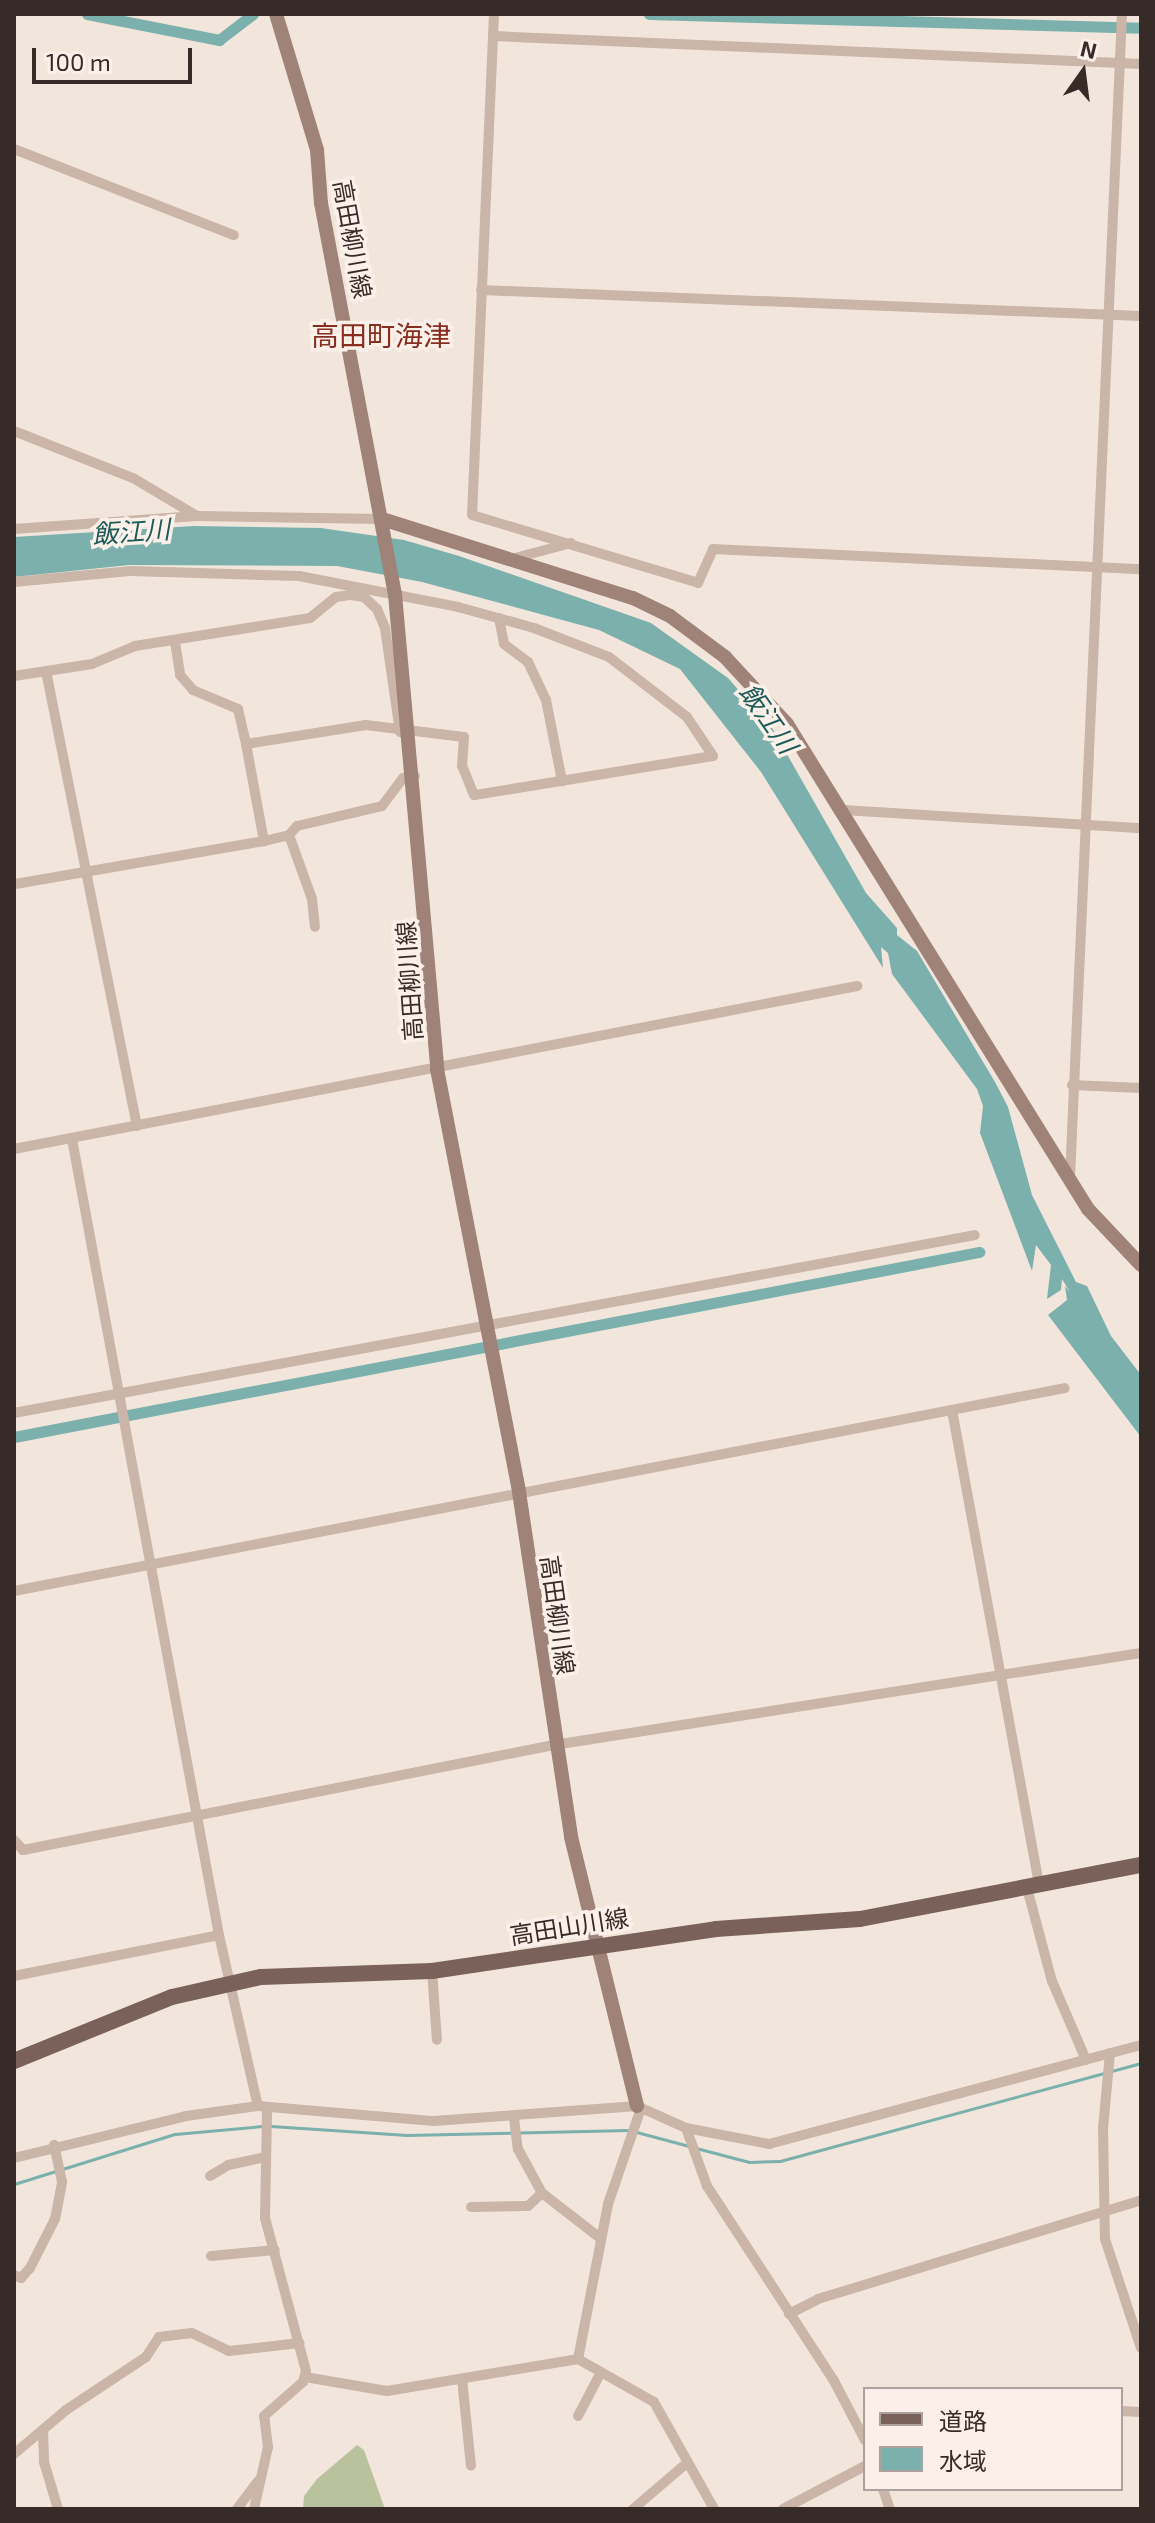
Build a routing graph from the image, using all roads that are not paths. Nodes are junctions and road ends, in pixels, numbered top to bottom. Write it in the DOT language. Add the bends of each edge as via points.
graph roads {
  1 [pos="276,14"];
  2 [pos="494,14"];
  3 [pos="1122,14"];
  4 [pos="493,36"];
  5 [pos="1118,63"];
  6 [pos="1141,64"];
  7 [pos="14,149"];
  8 [pos="234,235"];
  9 [pos="481,290"];
  10 [pos="1106,315"];
  11 [pos="1141,316"];
  12 [pos="14,431"];
  13 [pos="197,516"];
  14 [pos="383,522"];
  15 [pos="14,529"];
  16 [pos="574,542"];
  17 [pos="515,558"];
  18 [pos="1095,567"];
  19 [pos="1141,569"];
  20 [pos="14,582"];
  21 [pos="395,594"];
  22 [pos="499,618"];
  23 [pos="175,642"];
  24 [pos="46,671"];
  25 [pos="14,676"];
  26 [pos="405,732"];
  27 [pos="246,744"];
  28 [pos="415,776"];
  29 [pos="562,781"];
  30 [pos="843,810"];
  31 [pos="1083,825"];
  32 [pos="1141,828"];
  33 [pos="289,835"];
  34 [pos="264,841"];
  35 [pos="88,870"];
  36 [pos="14,884"];
  37 [pos="315,927"];
  38 [pos="857,986"];
  39 [pos="437,1069"];
  40 [pos="1072,1085"];
  41 [pos="1141,1088"];
  42 [pos="137,1126"];
  43 [pos="72,1139"];
  44 [pos="14,1149"];
  45 [pos="1070,1177"];
  46 [pos="975,1235"];
  47 [pos="1141,1265"];
  48 [pos="486,1328"];
  49 [pos="1065,1388"];
  50 [pos="122,1397"];
  51 [pos="952,1410"];
  52 [pos="14,1413"];
  53 [pos="519,1492"];
  54 [pos="154,1566"];
  55 [pos="14,1591"];
  56 [pos="1141,1653"];
  57 [pos="999,1679"];
  58 [pos="554,1745"];
  59 [pos="198,1819"];
  60 [pos="14,1840"];
  61 [pos="1141,1865"];
  62 [pos="1033,1887"];
  63 [pos="219,1935"];
  64 [pos="599,1944"];
  65 [pos="432,1971"];
  66 [pos="14,1976"];
  67 [pos="233,1982"];
  68 [pos="437,2040"];
  69 [pos="1141,2045"];
  70 [pos="1110,2053"];
  71 [pos="1086,2060"];
  72 [pos="14,2061"];
  73 [pos="639,2107"];
  74 [pos="263,2108"];
  75 [pos="514,2118"];
  76 [pos="686,2128"];
  77 [pos="54,2145"];
  78 [pos="265,2157"];
  79 [pos="14,2158"];
  80 [pos="210,2176"];
  81 [pos="542,2193"];
  82 [pos="1141,2200"];
  83 [pos="471,2207"];
  84 [pos="1104,2211"];
  85 [pos="600,2238"];
  86 [pos="275,2250"];
  87 [pos="211,2256"];
  88 [pos="14,2275"];
  89 [pos="789,2314"];
  90 [pos="300,2343"];
  91 [pos="1141,2348"];
  92 [pos="578,2359"];
  93 [pos="600,2374"];
  94 [pos="305,2377"];
  95 [pos="462,2379"];
  96 [pos="578,2416"];
  97 [pos="43,2430"];
  98 [pos="863,2437"];
  99 [pos="14,2454"];
  100 [pos="688,2462"];
  101 [pos="471,2466"];
  102 [pos="863,2467"];
  103 [pos="262,2477"];
  104 [pos="58,2509"];
  105 [pos="237,2509"];
  106 [pos="254,2509"];
  107 [pos="633,2509"];
  108 [pos="714,2509"];
  109 [pos="783,2509"];
  1 -- 14 [label="main road, 高田柳川線" via="317,150 321,203"];
  2 -- 4 [label="street"];
  3 -- 5 [label="street"];
  4 -- 5 [label="street"];
  4 -- 9 [label="street"];
  5 -- 6 [label="street"];
  5 -- 10 [label="street"];
  7 -- 8 [label="street"];
  9 -- 10 [label="street"];
  9 -- 16 [label="street" via="472,515"];
  10 -- 11 [label="street"];
  10 -- 18 [label="street"];
  12 -- 13 [label="street" via="133,478"];
  13 -- 14 [label="street"];
  13 -- 15 [label="street"];
  14 -- 17 [label="main road"];
  14 -- 21 [label="main road, 高田柳川線"];
  16 -- 17 [label="street"];
  16 -- 18 [label="street" via="698,583 713,549"];
  17 -- 30 [label="main road" via="633,598 698,634 787,724"];
  18 -- 19 [label="street"];
  18 -- 31 [label="street"];
  20 -- 21 [label="street" via="131,571 202,572 299,576"];
  21 -- 22 [label="street"];
  21 -- 26 [label="main road, 高田柳川線"];
  22 -- 29 [label="street" via="504,644 528,662 546,700"];
  22 -- 29 [label="street" via="609,657 687,717 713,756"];
  23 -- 24 [label="street" via="135,646 92,664"];
  23 -- 26 [label="street" via="310,618 336,597 364,597 385,628"];
  23 -- 27 [label="street" via="180,675 193,690 238,709"];
  24 -- 25 [label="street"];
  24 -- 35 [label="street"];
  26 -- 27 [label="street" via="366,725"];
  26 -- 28 [label="main road, 高田柳川線"];
  26 -- 29 [label="street" via="464,737 462,766 474,795"];
  27 -- 34 [label="street"];
  28 -- 33 [label="street" via="403,778 382,806 297,826"];
  28 -- 39 [label="main road, 高田柳川線"];
  30 -- 31 [label="street"];
  30 -- 45 [label="main road"];
  31 -- 32 [label="street"];
  31 -- 40 [label="street"];
  33 -- 34 [label="street"];
  33 -- 37 [label="street" via="309,887"];
  34 -- 35 [label="street"];
  35 -- 36 [label="street"];
  35 -- 42 [label="street"];
  38 -- 39 [label="street"];
  39 -- 42 [label="street"];
  39 -- 48 [label="main road, 高田柳川線"];
  40 -- 41 [label="street"];
  40 -- 45 [label="street"];
  42 -- 43 [label="street"];
  43 -- 44 [label="street"];
  43 -- 50 [label="street"];
  45 -- 47 [label="main road" via="1105,1230"];
  46 -- 48 [label="street"];
  48 -- 50 [label="street"];
  48 -- 53 [label="main road, 高田柳川線"];
  49 -- 51 [label="street"];
  50 -- 52 [label="street"];
  50 -- 54 [label="street"];
  51 -- 53 [label="street"];
  51 -- 57 [label="street"];
  53 -- 54 [label="street"];
  53 -- 58 [label="main road, 高田柳川線"];
  54 -- 55 [label="street"];
  54 -- 59 [label="street"];
  56 -- 57 [label="street"];
  57 -- 58 [label="street"];
  57 -- 62 [label="street"];
  58 -- 59 [label="street"];
  58 -- 64 [label="main road, 高田柳川線"];
  59 -- 60 [label="street" via="23,1850"];
  59 -- 63 [label="street"];
  61 -- 62 [label="main road, 高田山川線"];
  62 -- 64 [label="main road, 高田山川線" via="860,1919"];
  62 -- 71 [label="street" via="1052,1981"];
  63 -- 66 [label="street"];
  63 -- 67 [label="street"];
  64 -- 65 [label="main road, 高田山川線"];
  64 -- 73 [label="main road, 高田柳川線"];
  65 -- 67 [label="main road, 高田山川線" via="324,1971"];
  65 -- 68 [label="street"];
  67 -- 72 [label="main road, 高田山川線" via="172,1997"];
  67 -- 74 [label="street"];
  69 -- 70 [label="street"];
  70 -- 71 [label="street"];
  70 -- 84 [label="street" via="1103,2128"];
  71 -- 76 [label="street" via="784,2142 752,2143"];
  73 -- 75 [label="street"];
  73 -- 76 [label="street"];
  73 -- 85 [label="street"];
  74 -- 75 [label="street" via="434,2121"];
  74 -- 77 [label="street" via="186,2116"];
  74 -- 78 [label="street"];
  75 -- 81 [label="street" via="518,2149"];
  76 -- 89 [label="street" via="707,2186"];
  77 -- 79 [label="street"];
  77 -- 88 [label="street" via="62,2182 55,2219 30,2268 21,2278"];
  78 -- 80 [label="street" via="228,2165"];
  78 -- 86 [label="street" via="265,2218"];
  81 -- 83 [label="street" via="528,2206"];
  81 -- 85 [label="street"];
  82 -- 84 [label="street"];
  84 -- 89 [label="street" via="818,2299"];
  84 -- 91 [label="street" via="1110,2262"];
  85 -- 92 [label="street"];
  86 -- 87 [label="street"];
  86 -- 90 [label="street"];
  89 -- 98 [label="street"];
  90 -- 94 [label="street"];
  90 -- 97 [label="street" via="229,2351 192,2333 159,2337 146,2357"];
  92 -- 93 [label="street"];
  92 -- 95 [label="street"];
  93 -- 96 [label="street"];
  93 -- 100 [label="street" via="654,2402"];
  94 -- 95 [label="street" via="387,2391"];
  94 -- 103 [label="street" via="264,2416 268,2447"];
  95 -- 101 [label="street"];
  97 -- 99 [label="street"];
  97 -- 104 [label="street" via="44,2462"];
  100 -- 107 [label="street"];
  100 -- 108 [label="street"];
  102 -- 109 [label="street"];
  103 -- 105 [label="street"];
  103 -- 106 [label="street"];
}
